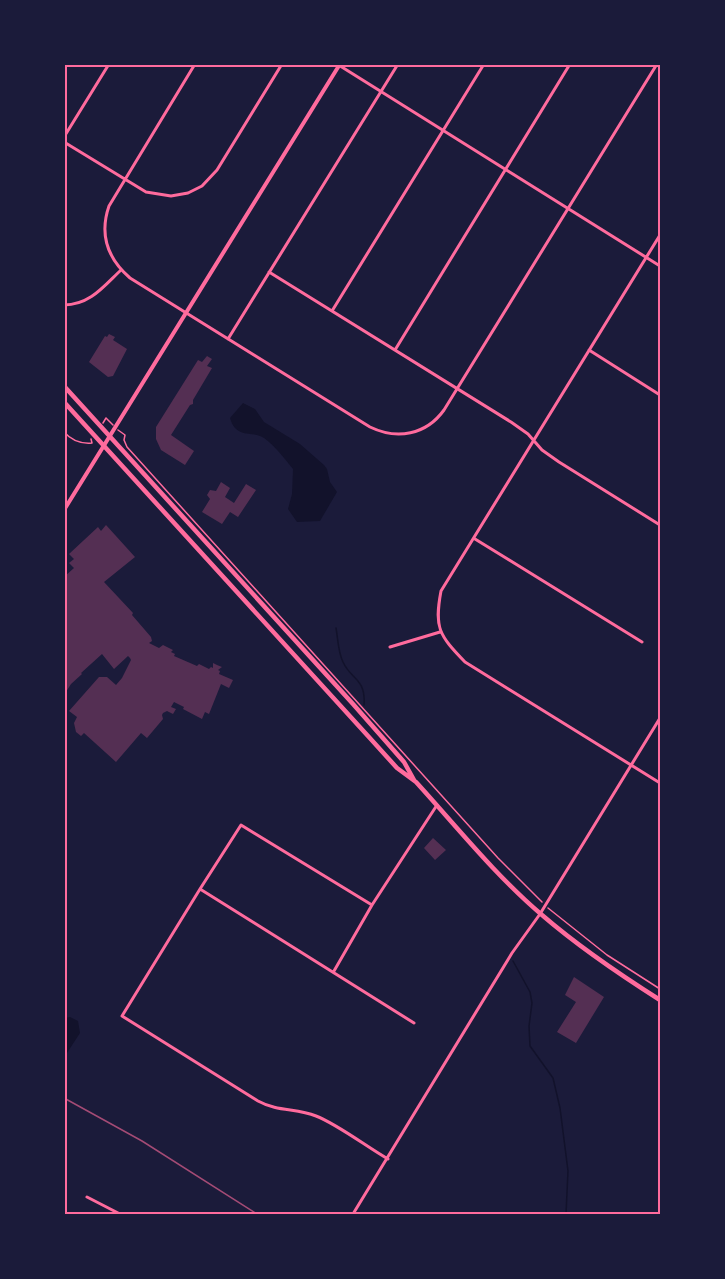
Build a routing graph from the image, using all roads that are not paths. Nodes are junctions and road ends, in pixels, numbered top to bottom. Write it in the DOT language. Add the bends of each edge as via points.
graph roads {
  1 [pos="109,64"];
  2 [pos="195,64"];
  3 [pos="282,64"];
  4 [pos="398,64"];
  5 [pos="484,64"];
  6 [pos="570,64"];
  7 [pos="657,64"];
  8 [pos="339,65"];
  9 [pos="381,92"];
  10 [pos="443,131"];
  11 [pos="64,137"];
  12 [pos="64,142"];
  13 [pos="506,170"];
  14 [pos="125,179"];
  15 [pos="568,209"];
  16 [pos="660,235"];
  17 [pos="646,257"];
  18 [pos="660,266"];
  19 [pos="121,270"];
  20 [pos="269,272"];
  21 [pos="64,305"];
  22 [pos="332,310"];
  23 [pos="186,313"];
  24 [pos="228,339"];
  25 [pos="395,350"];
  26 [pos="589,350"];
  27 [pos="64,386"];
  28 [pos="458,389"];
  29 [pos="660,395"];
  30 [pos="64,402"];
  31 [pos="110,436"];
  32 [pos="534,440"];
  33 [pos="104,445"];
  34 [pos="64,510"];
  35 [pos="660,525"];
  36 [pos="475,538"];
  37 [pos="440,632"];
  38 [pos="642,642"];
  39 [pos="390,647"];
  40 [pos="660,718"];
  41 [pos="633,765"];
  42 [pos="416,783"];
  43 [pos="660,783"];
  44 [pos="437,806"];
  45 [pos="200,889"];
  46 [pos="372,905"];
  47 [pos="540,914"];
  48 [pos="334,971"];
  49 [pos="660,1000"];
  50 [pos="414,1023"];
  51 [pos="388,1159"];
  52 [pos="87,1197"];
  53 [pos="120,1215"];
  54 [pos="353,1215"];
  1 -- 11 [label="street"];
  2 -- 14 [label="street"];
  3 -- 14 [label="street" via="217,170 202,186 179,195 163,196 146,192"];
  4 -- 9 [label="street"];
  5 -- 10 [label="street"];
  6 -- 13 [label="street"];
  7 -- 15 [label="street"];
  8 -- 9 [label="street"];
  8 -- 23 [label="street"];
  9 -- 10 [label="street"];
  9 -- 20 [label="street"];
  10 -- 13 [label="street"];
  10 -- 22 [label="street"];
  12 -- 14 [label="street"];
  13 -- 15 [label="street"];
  13 -- 25 [label="street"];
  14 -- 19 [label="street" via="104,220 104,236"];
  15 -- 17 [label="street"];
  15 -- 28 [label="street"];
  16 -- 17 [label="street"];
  17 -- 18 [label="street"];
  17 -- 26 [label="street"];
  19 -- 21 [label="street" via="93,297 83,303"];
  19 -- 23 [label="street"];
  20 -- 22 [label="street"];
  20 -- 24 [label="street"];
  22 -- 25 [label="street"];
  23 -- 24 [label="street"];
  23 -- 31 [label="street"];
  24 -- 28 [label="street" via="370,427 387,433 410,433 431,424"];
  25 -- 28 [label="street"];
  26 -- 29 [label="street"];
  26 -- 32 [label="street"];
  27 -- 31 [label="main road"];
  28 -- 32 [label="street"];
  30 -- 33 [label="main road"];
  31 -- 33 [label="street"];
  31 -- 42 [label="main road" via="404,762"];
  32 -- 35 [label="street" via="559,462"];
  32 -- 36 [label="street"];
  33 -- 34 [label="street"];
  33 -- 42 [label="main road" via="397,768"];
  36 -- 37 [label="street" via="441,591 437,612"];
  36 -- 38 [label="street"];
  37 -- 39 [label="street"];
  37 -- 41 [label="street" via="465,662"];
  40 -- 41 [label="street"];
  41 -- 43 [label="street"];
  41 -- 47 [label="street"];
  42 -- 44 [label="main road"];
  44 -- 46 [label="street"];
  44 -- 47 [label="main road"];
  45 -- 46 [label="street" via="241,825"];
  45 -- 48 [label="street"];
  45 -- 51 [label="street" via="122,1016 258,1101 278,1110 320,1117"];
  46 -- 48 [label="street"];
  47 -- 49 [label="main road" via="607,966"];
  47 -- 51 [label="street" via="512,953"];
  48 -- 50 [label="street"];
  51 -- 54 [label="street"];
  52 -- 53 [label="street"];
}
